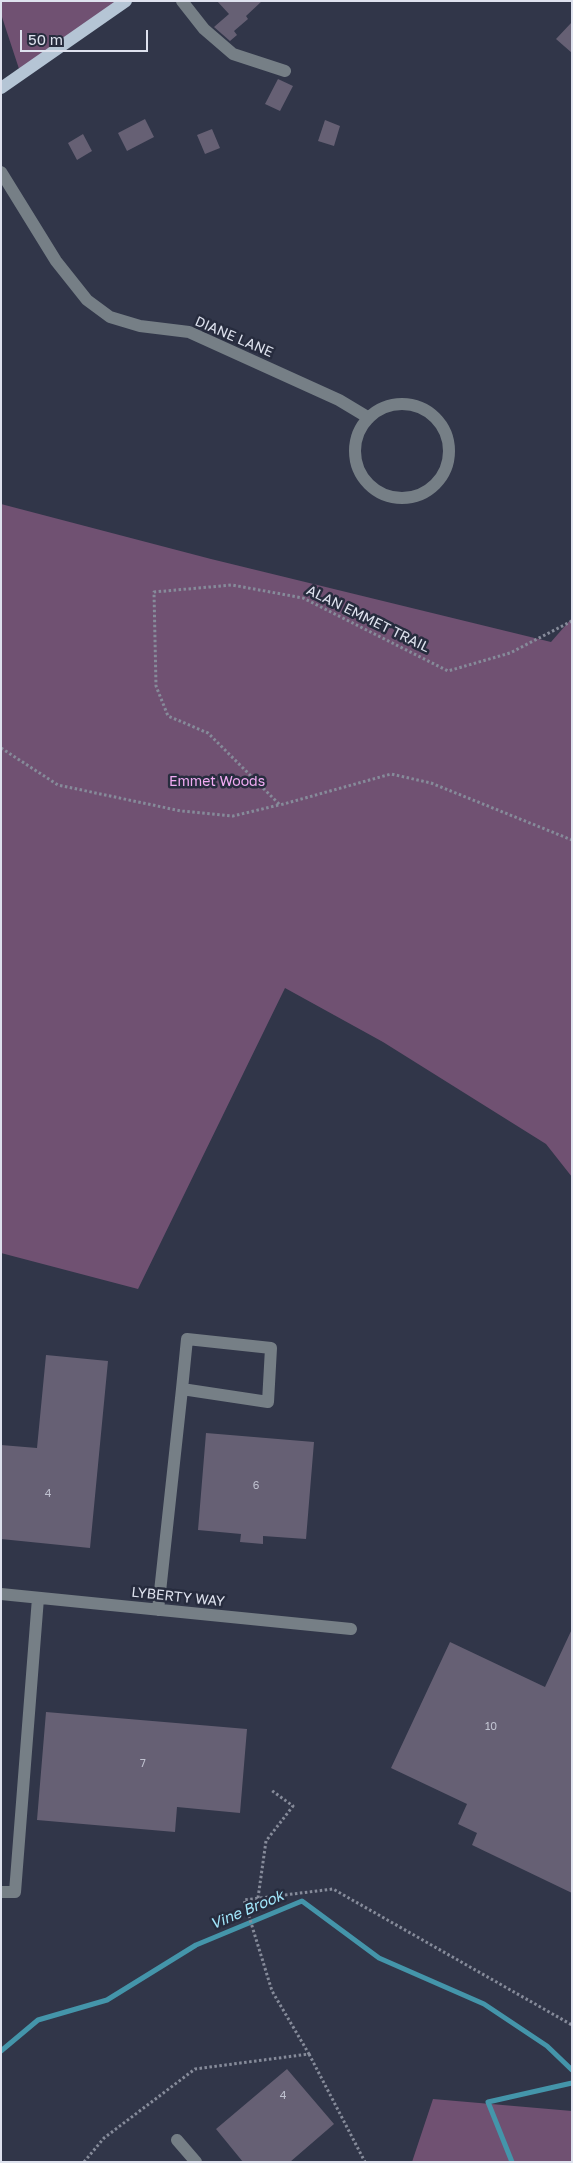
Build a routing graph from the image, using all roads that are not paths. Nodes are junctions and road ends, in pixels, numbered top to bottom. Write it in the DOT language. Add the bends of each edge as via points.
graph roads {
  1 [pos="126,1"];
  2 [pos="182,1"];
  3 [pos="285,71"];
  4 [pos="1,88"];
  5 [pos="1,172"];
  6 [pos="368,418"];
  7 [pos="182,1389"];
  8 [pos="1,1594"];
  9 [pos="38,1598"];
  10 [pos="158,1610"];
  11 [pos="351,1629"];
  12 [pos="1,1892"];
  13 [pos="177,2140"];
  14 [pos="196,2162"];
  1 -- 4 [label="main road"];
  2 -- 3 [label="street" via="204,29 233,54"];
  5 -- 6 [label="street, DIANE LANE" via="56,261 87,300 110,317 140,326 189,332 339,400"];
  6 -- 6 [label="street" via="390,404 405,403 433,415 443,426 449,448 445,470 437,483 425,492 395,497 380,492 367,482 358,469 355,453 356,437"];
  7 -- 7 [label="street" via="188,1339 271,1348 268,1402"];
  7 -- 10 [label="street"];
  8 -- 9 [label="street, LYBERTY WAY"];
  9 -- 10 [label="street, LYBERTY WAY"];
  9 -- 12 [label="street" via="15,1892"];
  10 -- 11 [label="street, LYBERTY WAY"];
  13 -- 14 [label="street"];
}
